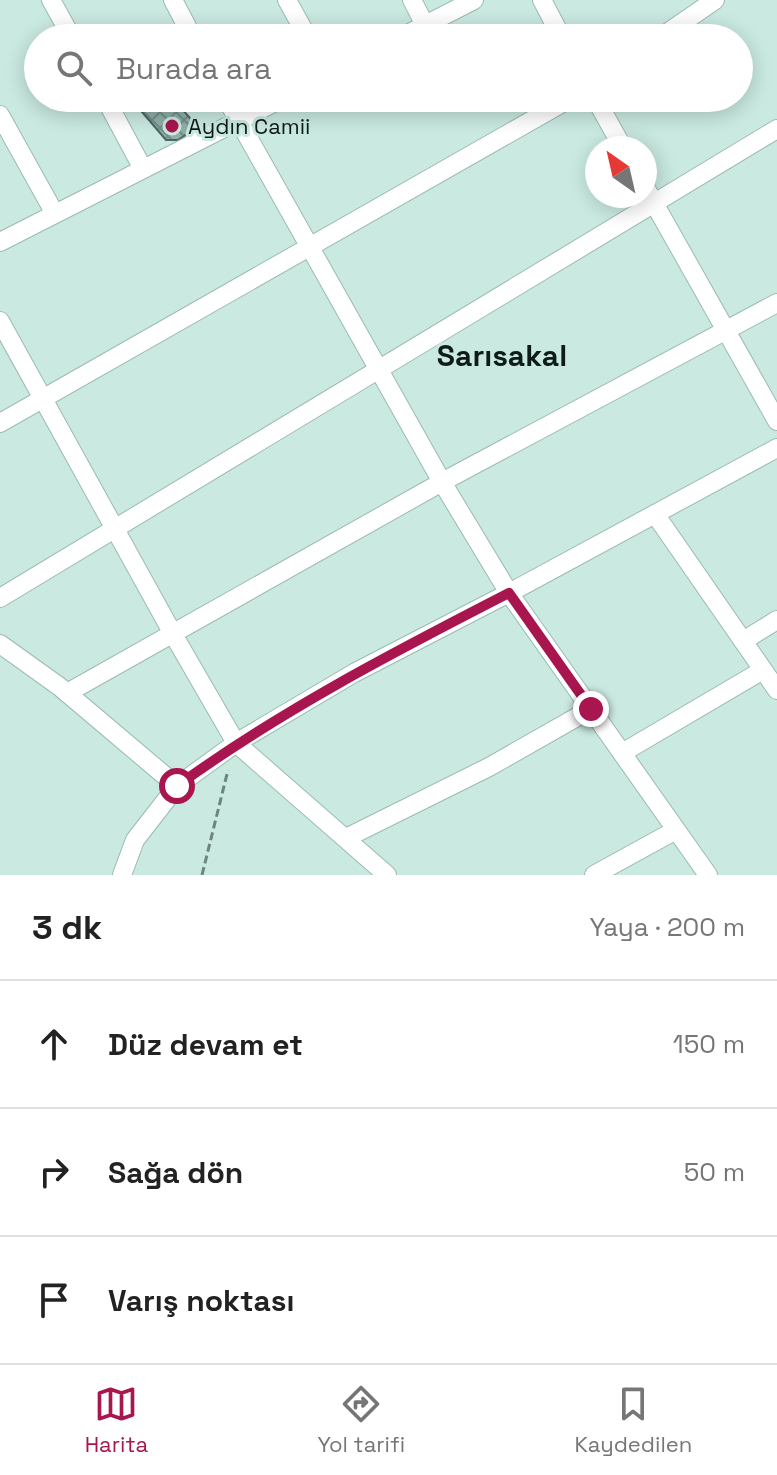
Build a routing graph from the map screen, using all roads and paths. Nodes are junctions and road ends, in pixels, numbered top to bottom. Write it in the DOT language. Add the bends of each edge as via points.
graph roads {
  1 [pos="51,0"];
  2 [pos="173,0"];
  3 [pos="287,0"];
  4 [pos="412,0"];
  5 [pos="474,0"];
  6 [pos="542,0"];
  7 [pos="715,0"];
  8 [pos="64,24"];
  9 [pos="186,24"];
  10 [pos="300,24"];
  11 [pos="424,24"];
  12 [pos="427,24"];
  13 [pos="555,24"];
  14 [pos="680,24"];
  15 [pos="112,112"];
  16 [pos="233,112"];
  17 [pos="256,112"];
  18 [pos="547,112"];
  19 [pos="603,112"];
  20 [pos="0,115"];
  21 [pos="238,121"];
  22 [pos="777,129"];
  23 [pos="616,136"];
  24 [pos="143,169"];
  25 [pos="657,203"];
  26 [pos="648,208"];
  27 [pos="657,208"];
  28 [pos="55,214"];
  29 [pos="0,242"];
  30 [pos="310,248"];
  31 [pos="777,303"];
  32 [pos="0,321"];
  33 [pos="726,330"];
  34 [pos="378,369"];
  35 [pos="44,399"];
  36 [pos="777,421"];
  37 [pos="0,423"];
  38 [pos="777,448"];
  39 [pos="442,482"];
  40 [pos="655,514"];
  41 [pos="114,528"];
  42 [pos="509,593"];
  43 [pos="0,598"];
  44 [pos="777,620"];
  45 [pos="173,634"];
  46 [pos="743,641"];
  47 [pos="0,644"];
  48 [pos="763,670"];
  49 [pos="777,690"];
  50 [pos="67,693"];
  51 [pos="591,709"];
  52 [pos="236,743"];
  53 [pos="622,753"];
  54 [pos="177,786"];
  55 [pos="676,830"];
  56 [pos="346,838"];
  57 [pos="126,873"];
  58 [pos="202,875"];
  59 [pos="387,875"];
  60 [pos="594,875"];
  61 [pos="708,875"];
  1 -- 8 [label="street"];
  2 -- 9 [label="street"];
  3 -- 10 [label="street"];
  4 -- 11 [label="street"];
  5 -- 12 [label="street"];
  6 -- 13 [label="street"];
  7 -- 14 [label="street"];
  15 -- 24 [label="street"];
  16 -- 21 [label="street"];
  17 -- 21 [label="street"];
  18 -- 30 [label="street"];
  19 -- 23 [label="street"];
  20 -- 28 [label="street"];
  21 -- 24 [label="street"];
  21 -- 30 [label="street"];
  22 -- 25 [label="street"];
  24 -- 28 [label="street"];
  26 -- 34 [label="street"];
  27 -- 33 [label="street"];
  28 -- 29 [label="street"];
  30 -- 34 [label="street"];
  30 -- 35 [label="street"];
  31 -- 33 [label="street"];
  32 -- 35 [label="street"];
  33 -- 36 [label="street"];
  33 -- 39 [label="street"];
  34 -- 39 [label="street"];
  34 -- 41 [label="street"];
  35 -- 37 [label="street"];
  35 -- 41 [label="street"];
  38 -- 40 [label="street"];
  39 -- 42 [label="street"];
  39 -- 45 [label="street"];
  40 -- 42 [label="street"];
  40 -- 46 [label="street"];
  41 -- 43 [label="street"];
  41 -- 45 [label="street"];
  42 -- 51 [label="street"];
  42 -- 52 [label="street" via="354,673"];
  44 -- 46 [label="street"];
  45 -- 50 [label="street"];
  45 -- 52 [label="street"];
  46 -- 48 [label="street"];
  47 -- 50 [label="street"];
  48 -- 49 [label="street"];
  48 -- 53 [label="street"];
  50 -- 54 [label="street"];
  51 -- 53 [label="street"];
  51 -- 56 [label="street"];
  52 -- 54 [label="street"];
  52 -- 56 [label="street"];
  52 -- 58 [label="path"];
  53 -- 55 [label="street"];
  54 -- 57 [label="street" via="135,840"];
  55 -- 60 [label="street"];
  55 -- 61 [label="street"];
  56 -- 59 [label="street"];
}
